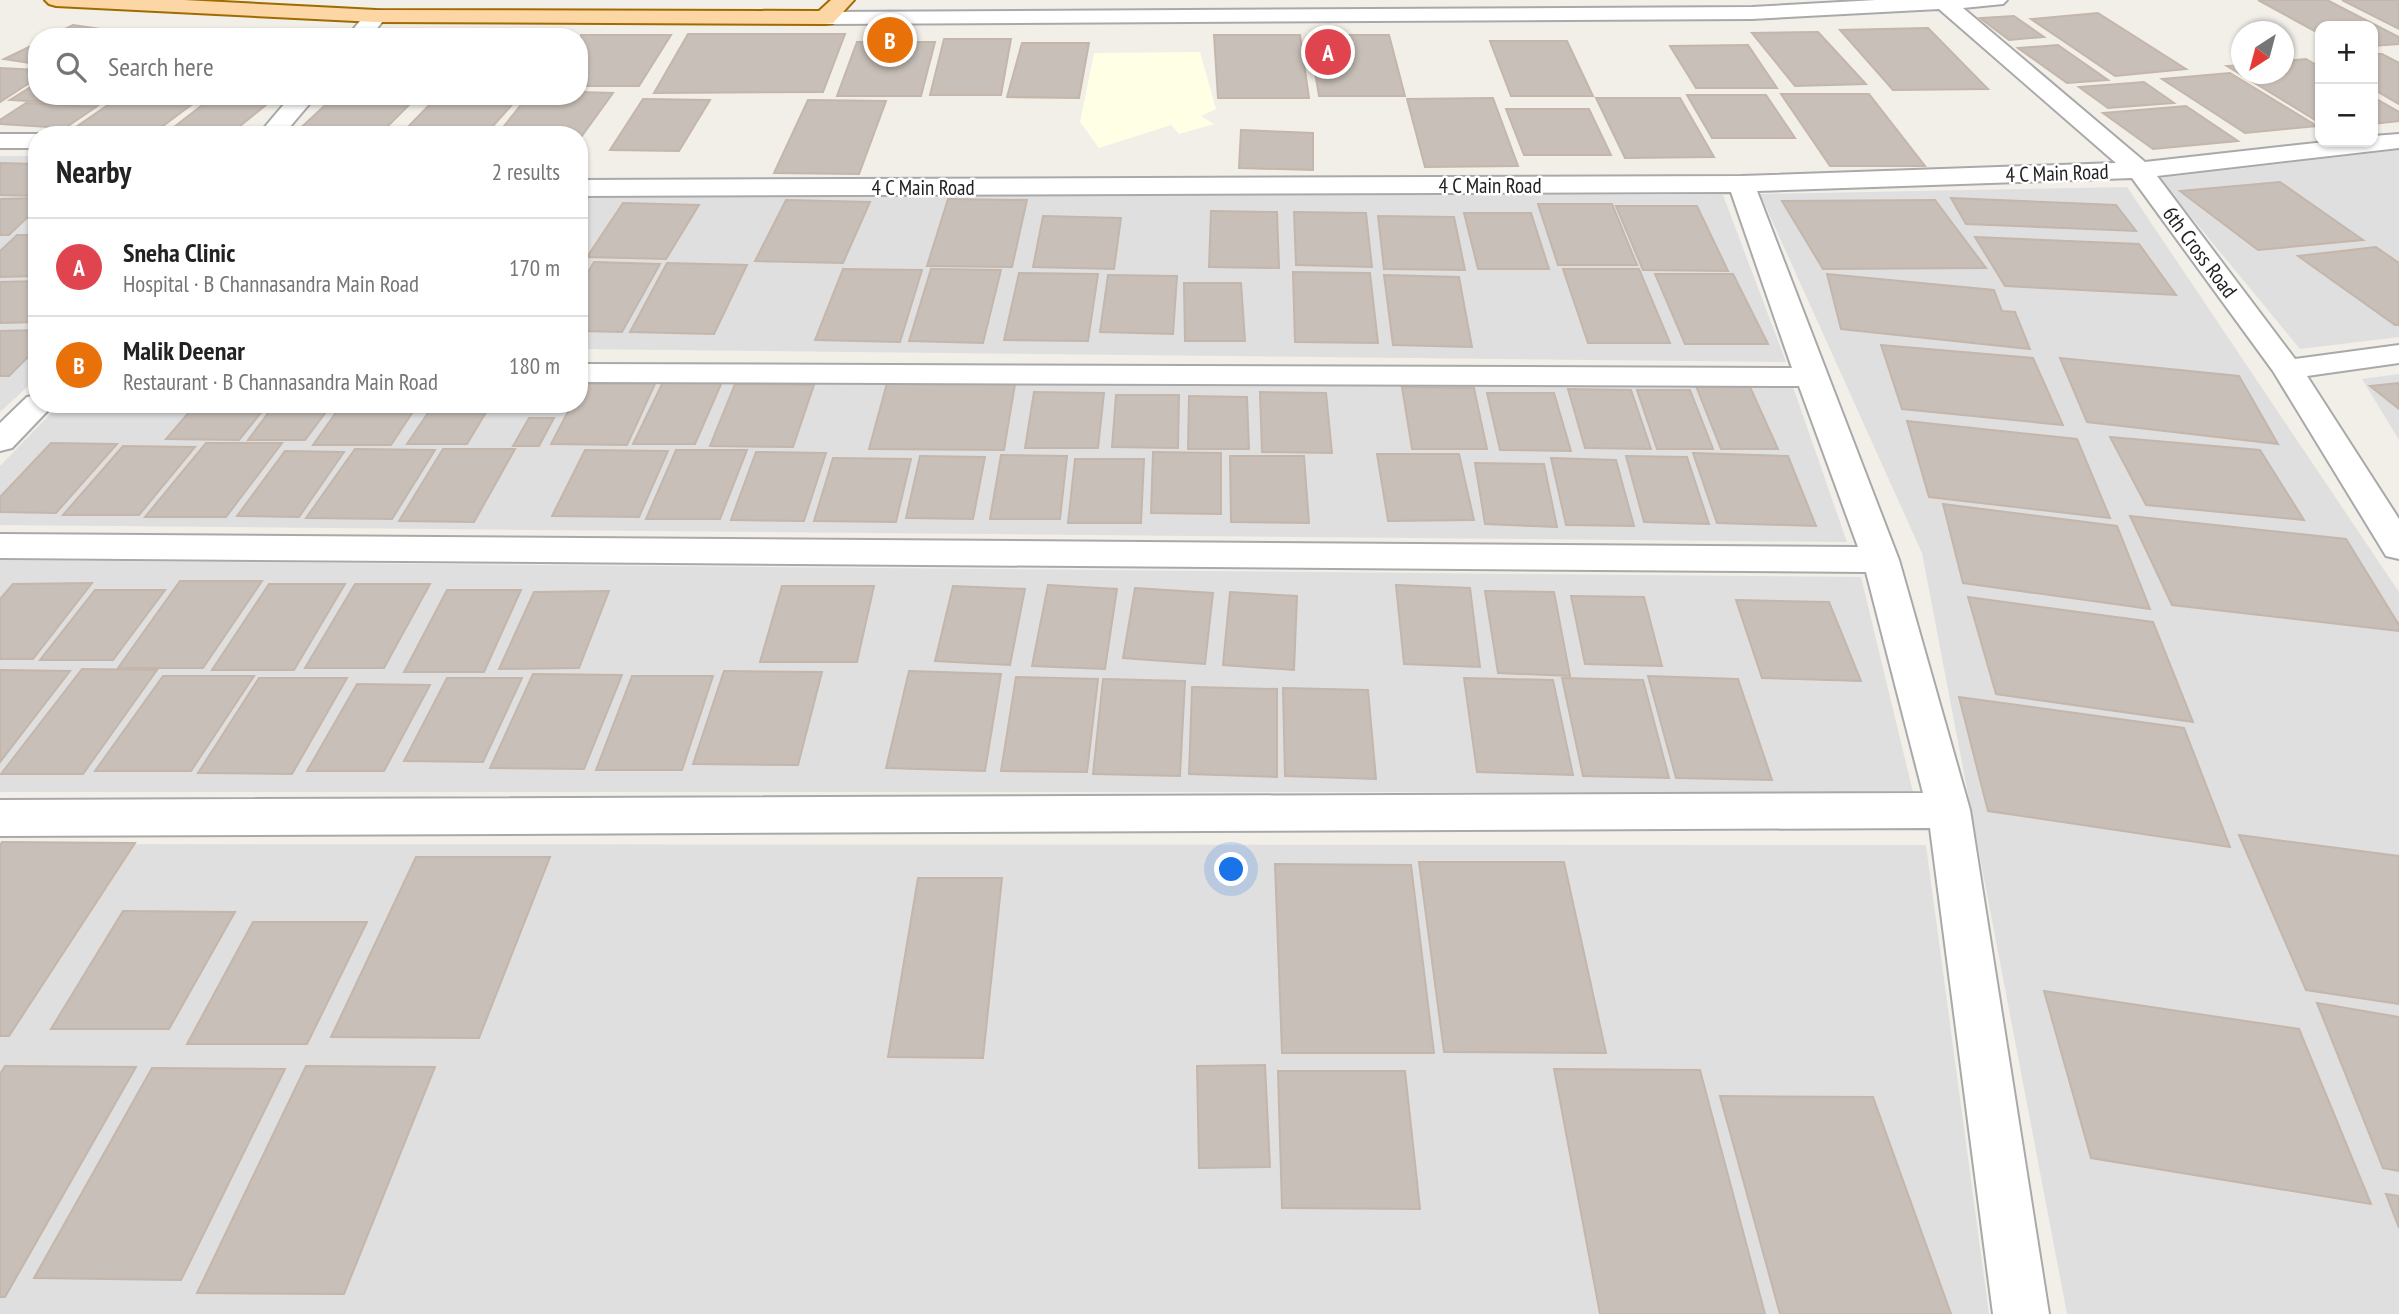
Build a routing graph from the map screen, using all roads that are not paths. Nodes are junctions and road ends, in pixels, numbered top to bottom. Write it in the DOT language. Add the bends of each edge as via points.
graph roads {
  1 [pos="56,0"];
  2 [pos="843,0"];
  3 [pos="1996,0"];
  4 [pos="1944,2"];
  5 [pos="132,3"];
  6 [pos="1743,6"];
  7 [pos="376,16"];
  8 [pos="825,18"];
  9 [pos="366,28"];
  10 [pos="296,105"];
  11 [pos="278,126"];
  12 [pos="0,141"];
  13 [pos="28,141"];
  14 [pos="2399,141"];
  15 [pos="2139,170"];
  16 [pos="1741,184"];
  17 [pos="588,188"];
  18 [pos="2399,354"];
  19 [pos="2287,369"];
  20 [pos="588,373"];
  21 [pos="1811,377"];
  22 [pos="29,413"];
  23 [pos="0,441"];
  24 [pos="0,546"];
  25 [pos="2399,547"];
  26 [pos="1881,560"];
  27 [pos="1949,810"];
  28 [pos="0,818"];
  29 [pos="2021,1314"];
  1 -- 5 [label="main road"];
  2 -- 8 [label="main road"];
  3 -- 4 [label="street"];
  4 -- 6 [label="street"];
  4 -- 15 [label="street, 6th Cross Road"];
  5 -- 7 [label="main road"];
  6 -- 8 [label="street"];
  7 -- 8 [label="main road"];
  7 -- 9 [label="street"];
  10 -- 11 [label="street"];
  12 -- 13 [label="street"];
  14 -- 15 [label="street, 4 C Main Road"];
  15 -- 16 [label="street, 4 C Main Road"];
  15 -- 19 [label="street, 6th Cross Road"];
  16 -- 17 [label="street, 4 C Main Road"];
  16 -- 21 [label="street"];
  18 -- 19 [label="street"];
  19 -- 25 [label="street, 6th Cross Road"];
  20 -- 21 [label="street"];
  21 -- 26 [label="street"];
  22 -- 23 [label="street"];
  24 -- 26 [label="street"];
  26 -- 27 [label="street"];
  27 -- 28 [label="street"];
  27 -- 29 [label="street"];
}
